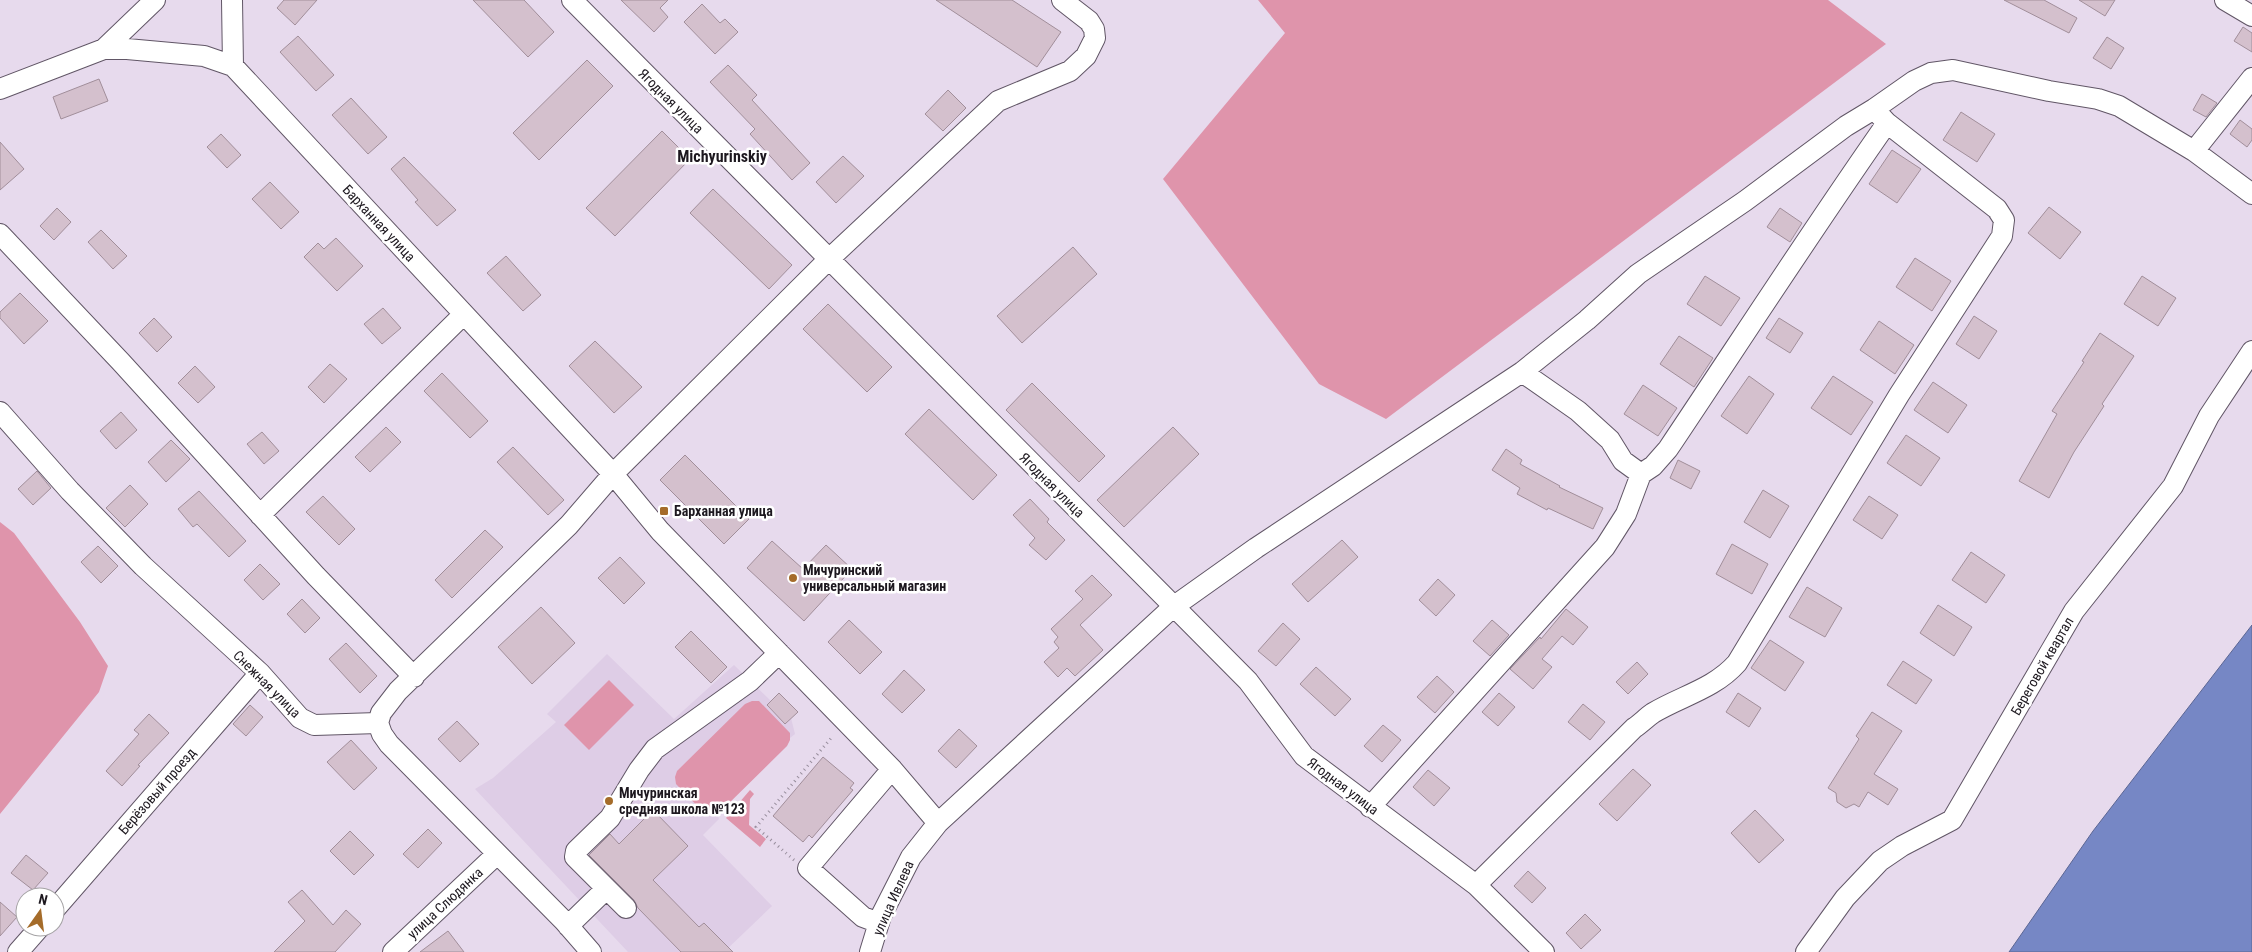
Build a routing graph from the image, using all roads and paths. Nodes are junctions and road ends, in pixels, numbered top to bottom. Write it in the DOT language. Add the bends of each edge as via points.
graph roads {
  1 [pos="155,0"];
  2 [pos="232,0"];
  3 [pos="572,0"];
  4 [pos="1062,0"];
  5 [pos="2225,0"];
  6 [pos="2252,16"];
  7 [pos="104,49"];
  8 [pos="233,66"];
  9 [pos="2252,78"];
  10 [pos="0,89"];
  11 [pos="1880,116"];
  12 [pos="2194,151"];
  13 [pos="2252,194"];
  14 [pos="0,234"];
  15 [pos="828,260"];
  16 [pos="464,314"];
  17 [pos="2252,351"];
  18 [pos="1522,372"];
  19 [pos="0,412"];
  20 [pos="613,474"];
  21 [pos="1641,474"];
  22 [pos="260,515"];
  23 [pos="1173,607"];
  24 [pos="779,653"];
  25 [pos="260,673"];
  26 [pos="414,677"];
  27 [pos="378,723"];
  28 [pos="832,737"];
  29 [pos="892,769"];
  30 [pos="1370,807"];
  31 [pos="938,823"];
  32 [pos="497,854"];
  33 [pos="808,868"];
  34 [pos="1476,885"];
  35 [pos="606,888"];
  36 [pos="65,898"];
  37 [pos="626,908"];
  38 [pos="879,923"];
  39 [pos="568,926"];
  40 [pos="31,937"];
  41 [pos="18,952"];
  42 [pos="393,952"];
  43 [pos="591,952"];
  44 [pos="870,952"];
  45 [pos="1544,952"];
  46 [pos="1806,952"];
  1 -- 7 [label="street"];
  2 -- 8 [label="street"];
  3 -- 15 [label="street, Ягодная улица"];
  4 -- 15 [label="street" via="1089,21 1095,38 1086,56 1070,71 998,101"];
  5 -- 6 [label="street"];
  7 -- 8 [label="street" via="204,56"];
  7 -- 10 [label="street"];
  8 -- 16 [label="street, Барханная улица"];
  9 -- 12 [label="street"];
  11 -- 12 [label="street, улица Ивлева" via="1914,81 1931,73 1953,70 2098,98 2120,106"];
  11 -- 18 [label="street, улица Ивлева" via="1846,126 1745,201 1638,274"];
  11 -- 21 [label="street" via="1747,332 1668,449"];
  11 -- 34 [label="street" via="1998,209 2004,220 2002,236 1899,395 1737,663 1727,674 1652,714 1634,728"];
  12 -- 13 [label="street, улица Ивлева"];
  14 -- 22 [label="street"];
  15 -- 20 [label="street"];
  15 -- 23 [label="street, Ягодная улица"];
  16 -- 20 [label="street, Барханная улица"];
  16 -- 22 [label="street"];
  17 -- 46 [label="street, Береговой квартал" via="2209,416 2173,486 2074,611 1952,820 1880,861 1845,898"];
  18 -- 21 [label="street" via="1578,411 1610,440 1623,461"];
  18 -- 23 [label="street, улица Ивлева" via="1256,548"];
  19 -- 25 [label="street, Снежная улица" via="143,566"];
  20 -- 24 [label="street, Барханная улица" via="660,531"];
  20 -- 26 [label="street" via="569,525"];
  21 -- 30 [label="street" via="1626,514 1605,547"];
  22 -- 26 [label="street"];
  23 -- 30 [label="street, Ягодная улица" via="1248,681 1304,756"];
  23 -- 31 [label="street, улица Ивлева"];
  24 -- 29 [label="street, Барханная улица"];
  24 -- 35 [label="street" via="750,681 655,749 610,818 576,851 575,857"];
  25 -- 27 [label="street, Снежная улица" via="300,718 314,725"];
  25 -- 36 [label="street, Берёзовый проезд"];
  26 -- 27 [label="street" via="387,704"];
  27 -- 32 [label="street" via="389,744"];
  28 -- 33 [label="path" via="756,827 798,864"];
  29 -- 31 [label="street, Барханная улица"];
  29 -- 33 [label="street"];
  30 -- 34 [label="street, Ягодная улица"];
  31 -- 38 [label="street, улица Ивлева" via="911,857"];
  32 -- 39 [label="street"];
  32 -- 42 [label="street, улица Слюдянка"];
  33 -- 38 [label="street" via="863,917"];
  34 -- 45 [label="street, Ягодная улица"];
  35 -- 37 [label="street"];
  35 -- 39 [label="street"];
  38 -- 44 [label="street, улица Ивлева"];
  39 -- 43 [label="street"];
  40 -- 41 [label="street"];
}
